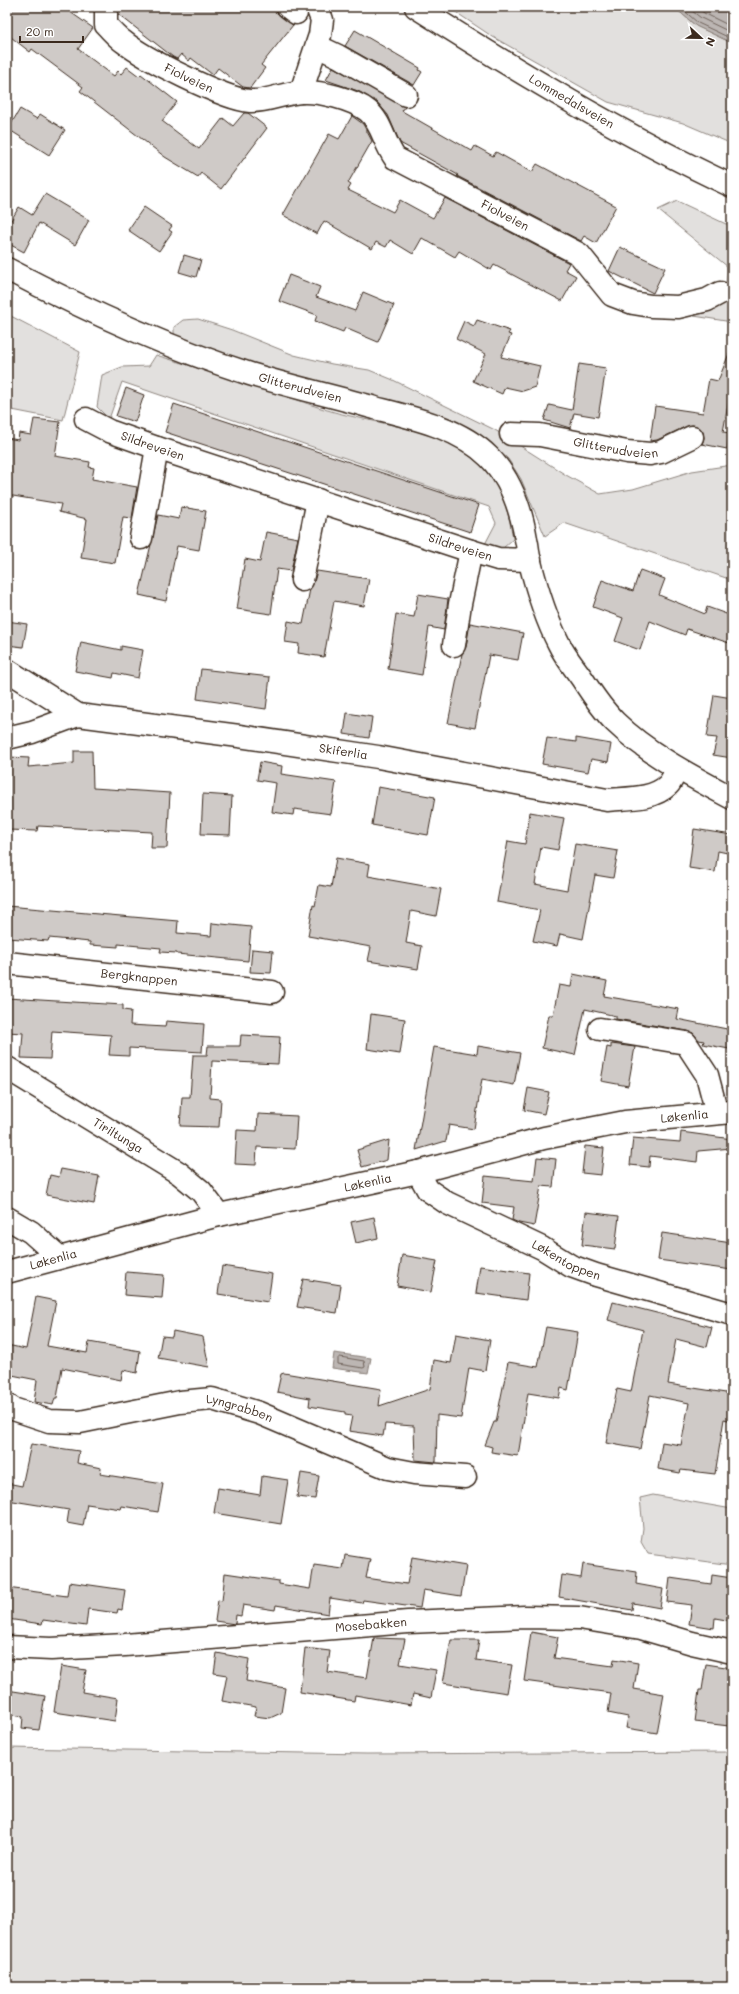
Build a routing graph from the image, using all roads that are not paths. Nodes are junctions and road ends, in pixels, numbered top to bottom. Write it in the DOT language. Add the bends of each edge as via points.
graph roads {
  1 [pos="106,7"];
  2 [pos="317,7"];
  3 [pos="416,7"];
  4 [pos="317,46"];
  5 [pos="301,92"];
  6 [pos="406,95"];
  7 [pos="732,186"];
  8 [pos="7,269"];
  9 [pos="720,293"];
  10 [pos="86,419"];
  11 [pos="511,434"];
  12 [pos="692,437"];
  13 [pos="157,448"];
  14 [pos="318,500"];
  15 [pos="141,538"];
  16 [pos="471,551"];
  17 [pos="530,560"];
  18 [pos="302,580"];
  19 [pos="454,645"];
  20 [pos="7,670"];
  21 [pos="78,716"];
  22 [pos="7,738"];
  23 [pos="677,768"];
  24 [pos="732,798"];
  25 [pos="7,963"];
  26 [pos="272,992"];
  27 [pos="600,1029"];
  28 [pos="7,1068"];
  29 [pos="724,1112"];
  30 [pos="418,1172"];
  31 [pos="219,1215"];
  32 [pos="7,1218"];
  33 [pos="59,1258"];
  34 [pos="7,1272"];
  35 [pos="732,1314"];
  36 [pos="7,1405"];
  37 [pos="465,1477"];
  38 [pos="7,1647"];
  39 [pos="732,1652"];
  1 -- 5 [label="street, Fiolveien" via="106,25 124,42 163,66 217,91 250,101"];
  2 -- 4 [label="street" via="322,20"];
  3 -- 7 [label="street, Lommedalsveien" via="550,89 663,152"];
  4 -- 5 [label="street"];
  4 -- 6 [label="street"];
  5 -- 9 [label="street, Fiolveien" via="331,95 368,111 378,122 395,158 579,254 612,295 633,303 678,307 707,300"];
  8 -- 17 [label="street, Glitterudveien" via="96,314 202,357 251,374 410,417 448,430 470,442 489,457 504,475 522,520"];
  10 -- 13 [label="street, Sildreveien" via="109,431"];
  11 -- 12 [label="street, Glitterudveien" via="540,435 650,454 661,452"];
  13 -- 14 [label="street, Sildreveien"];
  13 -- 15 [label="street"];
  14 -- 16 [label="street, Sildreveien"];
  14 -- 18 [label="street"];
  16 -- 17 [label="street, Sildreveien" via="498,559"];
  16 -- 19 [label="street"];
  17 -- 23 [label="street" via="543,606 559,645 590,692 615,722"];
  20 -- 21 [label="street, Skiferlia"];
  21 -- 22 [label="street"];
  21 -- 23 [label="street, Skiferlia" via="378,757 607,800 643,797 658,791 669,785"];
  23 -- 24 [label="street"];
  25 -- 26 [label="street, Bergknappen"];
  27 -- 29 [label="street" via="686,1043 707,1074"];
  28 -- 31 [label="street, Tiriltunga" via="179,1173 201,1191"];
  29 -- 30 [label="street, Løkenlia" via="625,1122 544,1138"];
  30 -- 31 [label="street, Løkenlia"];
  30 -- 35 [label="street, Løkentoppen" via="428,1190 447,1203 542,1248 572,1266"];
  31 -- 33 [label="street, Løkenlia"];
  32 -- 33 [label="street" via="31,1232"];
  33 -- 34 [label="street, Løkenlia"];
  36 -- 37 [label="street, Lyngrabben" via="49,1421 80,1422 180,1402 212,1399 259,1413 388,1468"];
  38 -- 39 [label="street, Mosebakken" via="51,1649 125,1645 408,1622 580,1618 633,1627 692,1644"];
}
